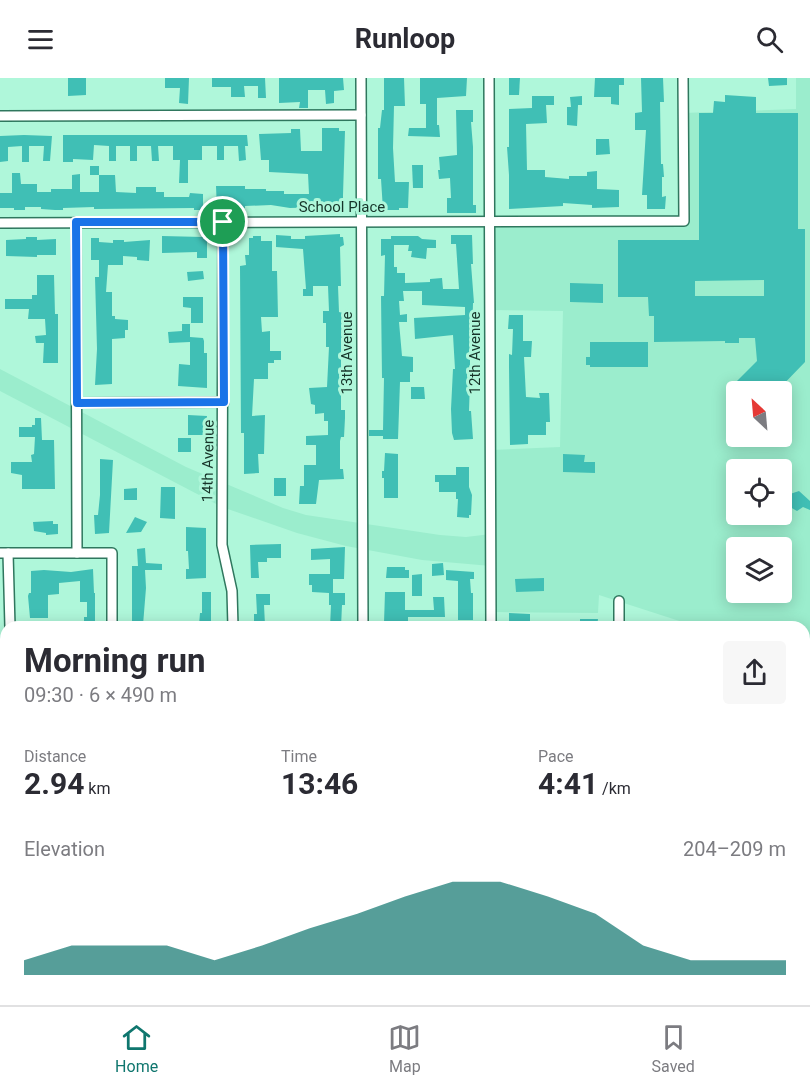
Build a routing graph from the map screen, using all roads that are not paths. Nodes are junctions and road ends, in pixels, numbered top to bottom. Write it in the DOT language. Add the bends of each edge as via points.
graph roads {
  1 [pos="361,78"];
  2 [pos="489,78"];
  3 [pos="683,78"];
  4 [pos="361,115"];
  5 [pos="0,116"];
  6 [pos="490,221"];
  7 [pos="76,222"];
  8 [pos="223,222"];
  9 [pos="362,222"];
  10 [pos="0,223"];
  11 [pos="224,402"];
  12 [pos="77,403"];
  13 [pos="4,553"];
  14 [pos="77,553"];
  15 [pos="619,601"];
  16 [pos="10,621"];
  17 [pos="112,621"];
  18 [pos="233,621"];
  19 [pos="363,621"];
  20 [pos="491,621"];
  21 [pos="619,621"];
  1 -- 4 [label="street, 13th Avenue"];
  2 -- 6 [label="street, 12th Avenue"];
  3 -- 6 [label="street, School Place" via="684,221"];
  4 -- 5 [label="street"];
  4 -- 9 [label="street, 13th Avenue"];
  6 -- 9 [label="street, School Place"];
  6 -- 20 [label="street, 12th Avenue"];
  7 -- 8 [label="street, School Place"];
  7 -- 10 [label="street, School Place"];
  7 -- 12 [label="street"];
  8 -- 9 [label="street, School Place"];
  8 -- 11 [label="street, 14th Avenue"];
  9 -- 19 [label="street, 13th Avenue"];
  11 -- 12 [label="street"];
  11 -- 18 [label="street, 14th Avenue" via="222,545 232,591"];
  12 -- 14 [label="street"];
  13 -- 14 [label="street"];
  13 -- 16 [label="street"];
  14 -- 17 [label="street" via="112,553"];
  15 -- 21 [label="street"];
}
